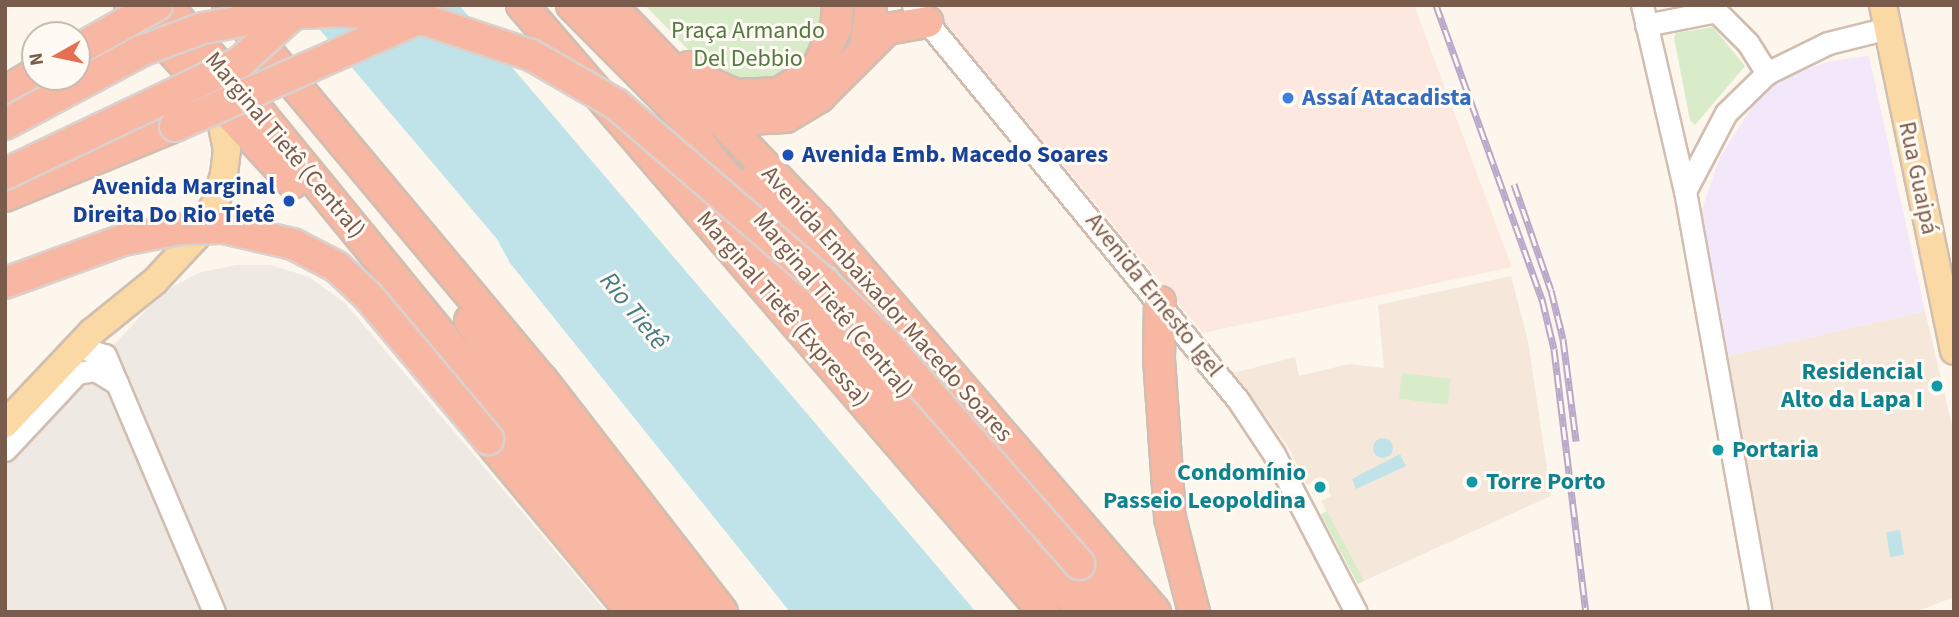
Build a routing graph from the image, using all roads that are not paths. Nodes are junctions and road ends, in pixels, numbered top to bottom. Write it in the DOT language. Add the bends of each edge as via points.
graph roads {
  1 [pos="130,5"];
  2 [pos="157,5"];
  3 [pos="166,5"];
  4 [pos="228,5"];
  5 [pos="303,5"];
  6 [pos="449,5"];
  7 [pos="522,5"];
  8 [pos="572,5"];
  9 [pos="612,5"];
  10 [pos="838,5"];
  11 [pos="871,5"];
  12 [pos="920,13"];
  13 [pos="1644,15"];
  14 [pos="1886,16"];
  15 [pos="91,42"];
  16 [pos="865,48"];
  17 [pos="1767,73"];
  18 [pos="216,97"];
  19 [pos="694,110"];
  20 [pos="5,124"];
  21 [pos="652,157"];
  22 [pos="366,167"];
  23 [pos="5,173"];
  24 [pos="1685,191"];
  25 [pos="5,196"];
  26 [pos="5,283"];
  27 [pos="1160,302"];
  28 [pos="433,323"];
  29 [pos="78,347"];
  30 [pos="1954,351"];
  31 [pos="117,383"];
  32 [pos="5,424"];
  33 [pos="927,430"];
  34 [pos="5,450"];
  35 [pos="1077,606"];
  36 [pos="214,612"];
  37 [pos="632,612"];
  38 [pos="668,612"];
  39 [pos="689,612"];
  40 [pos="722,612"];
  41 [pos="1044,612"];
  42 [pos="1119,612"];
  43 [pos="1155,612"];
  44 [pos="1194,612"];
  45 [pos="1356,612"];
  46 [pos="1761,612"];
  1 -- 18 [label="highway"];
  2 -- 15 [label="highway, bridge"];
  3 -- 28 [label="highway, Marginal Tietê (Central)"];
  4 -- 22 [label="highway"];
  5 -- 23 [label="highway, bridge" via="239,63"];
  6 -- 25 [label="highway, bridge"];
  7 -- 21 [label="highway, Marginal Tietê (Expressa)"];
  8 -- 19 [label="highway, Marginal Tietê (Central)"];
  9 -- 10 [label="highway" via="709,83 736,95 763,97 792,88 817,68 836,28"];
  9 -- 19 [label="highway, Avenida Embaixador Macedo Soares"];
  11 -- 16 [label="highway"];
  12 -- 16 [label="highway" via="887,29"];
  12 -- 27 [label="street, Avenida Ernesto Igel"];
  13 -- 17 [label="street" via="1716,10 1735,27"];
  13 -- 24 [label="street"];
  14 -- 17 [label="street"];
  14 -- 30 [label="main road, Rua Guaipá"];
  16 -- 19 [label="highway" via="819,97 786,117 748,119"];
  17 -- 24 [label="street" via="1726,113"];
  18 -- 28 [label="highway" via="369,266"];
  18 -- 29 [label="main road" via="227,150 208,219 179,259"];
  19 -- 33 [label="highway, Marginal Tietê (Central)" via="705,151 919,408"];
  19 -- 43 [label="highway, Avenida Embaixador Macedo Soares" via="920,337"];
  20 -- 42 [label="highway, bridge" via="141,51 203,29 282,14 344,11 428,21 531,55 588,85 648,130 824,283 886,344"];
  21 -- 33 [label="highway" via="679,168 727,215"];
  21 -- 41 [label="highway, Marginal Tietê (Expressa)"];
  22 -- 39 [label="highway" via="516,385"];
  22 -- 40 [label="highway" via="542,380"];
  24 -- 46 [label="street"];
  26 -- 37 [label="highway, bridge" via="123,240 180,229 223,228 293,244 337,267 368,296"];
  27 -- 44 [label="highway" via="1159,359 1170,518"];
  27 -- 45 [label="street, Avenida Ernesto Igel" via="1238,400 1274,454"];
  28 -- 38 [label="highway, Marginal Tietê (Central)"];
  29 -- 31 [label="street" via="104,355"];
  29 -- 32 [label="main road"];
  31 -- 34 [label="street" via="95,370 77,373"];
  31 -- 36 [label="street"];
  33 -- 35 [label="highway, Marginal Tietê (Central)"];
}
